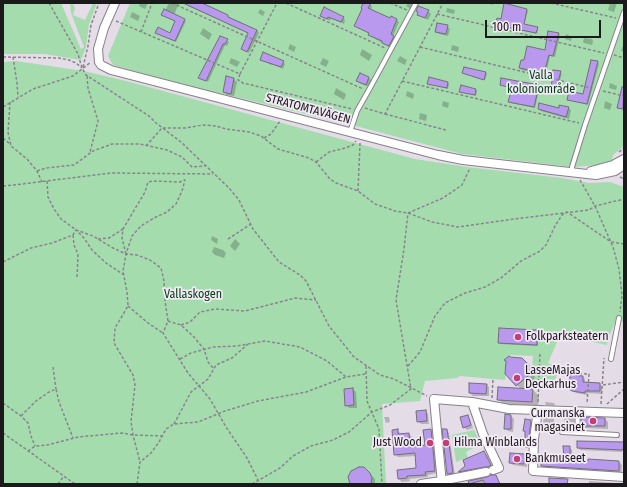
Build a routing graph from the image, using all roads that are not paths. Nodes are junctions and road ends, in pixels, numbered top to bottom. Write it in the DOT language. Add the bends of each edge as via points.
graph roads {
  1 [pos="115,3"];
  2 [pos="416,3"];
  3 [pos="624,12"];
  4 [pos="350,132"];
  5 [pos="624,159"];
  6 [pos="624,165"];
  7 [pos="574,173"];
  8 [pos="619,318"];
  9 [pos="610,359"];
  10 [pos="472,402"];
  11 [pos="538,410"];
  12 [pos="582,411"];
  13 [pos="624,413"];
  14 [pos="562,432"];
  15 [pos="577,433"];
  16 [pos="617,435"];
  17 [pos="621,479"];
  18 [pos="442,483"];
  19 [pos="421,484"];
  1 -- 4 [label="street, STRATOMTAVÄGEN" via="100,39 97,57 101,65 111,70"];
  2 -- 4 [label="lane" via="357,110"];
  3 -- 7 [label="lane" via="585,124 572,167"];
  4 -- 7 [label="street, STRATOMTAVÄGEN" via="438,155"];
  5 -- 7 [label="street, STRATOMTAVÄGEN" via="599,170"];
  6 -- 7 [label="street, STRATOMTAVÄGEN" via="615,171 600,175"];
  8 -- 9 [label="lane"];
  10 -- 11 [label="street" via="509,409"];
  10 -- 18 [label="street" via="434,399"];
  10 -- 18 [label="street" via="493,470"];
  11 -- 12 [label="street"];
  11 -- 17 [label="street" via="532,471"];
  12 -- 13 [label="street"];
  12 -- 15 [label="lane"];
  14 -- 15 [label="lane"];
  15 -- 16 [label="lane"];
  18 -- 19 [label="street"];
}
